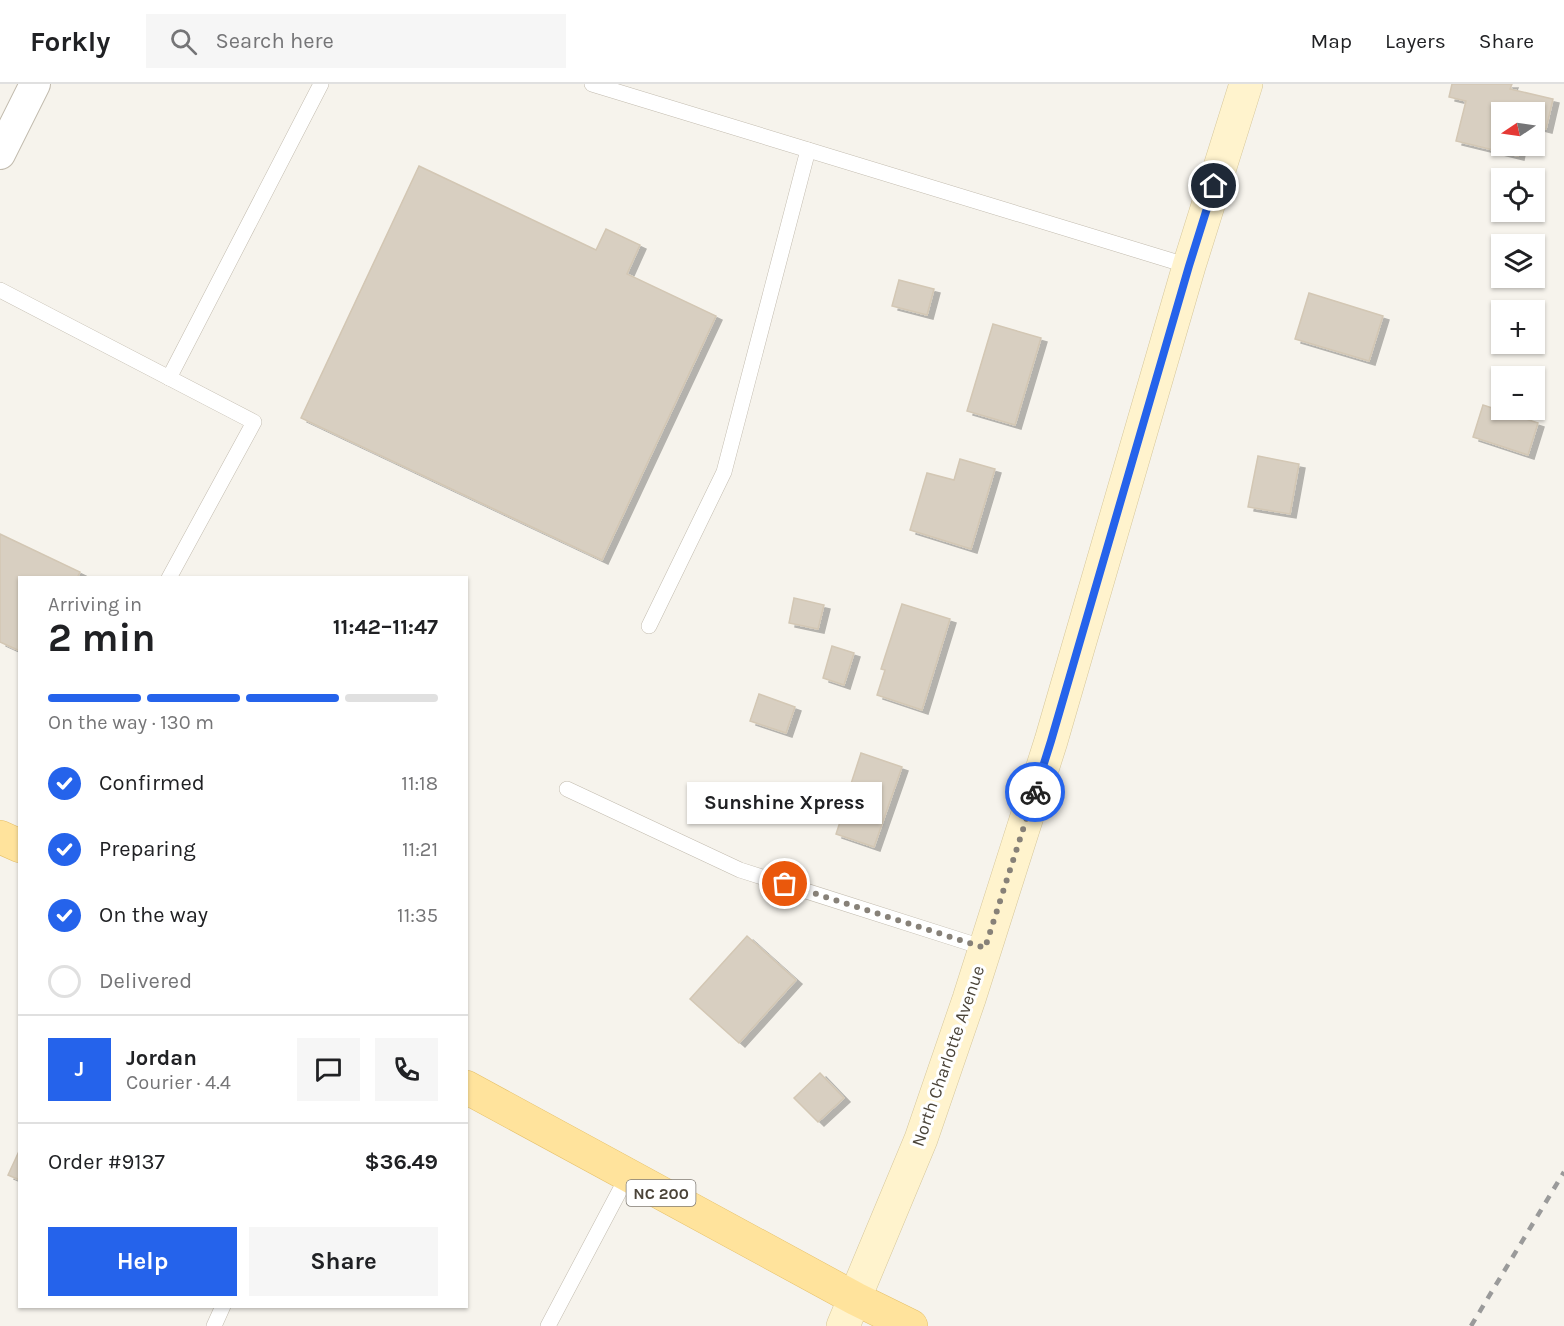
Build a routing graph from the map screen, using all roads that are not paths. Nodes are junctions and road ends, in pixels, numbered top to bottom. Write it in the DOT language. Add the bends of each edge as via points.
graph roads {
  1 [pos="35,84"];
  2 [pos="321,84"];
  3 [pos="592,84"];
  4 [pos="1246,84"];
  5 [pos="808,150"];
  6 [pos="0,154"];
  7 [pos="1189,266"];
  8 [pos="0,290"];
  9 [pos="169,378"];
  10 [pos="170,576"];
  11 [pos="650,626"];
  12 [pos="567,789"];
  13 [pos="0,837"];
  14 [pos="18,845"];
  15 [pos="985,948"];
  16 [pos="468,1088"];
  17 [pos="628,1175"];
  18 [pos="222,1308"];
  19 [pos="850,1312"];
  20 [pos="214,1326"];
  21 [pos="548,1326"];
  22 [pos="911,1326"];
  1 -- 6 [label="street"];
  2 -- 9 [label="lane"];
  3 -- 5 [label="lane"];
  4 -- 7 [label="main road, North Charlotte Avenue"];
  5 -- 7 [label="lane"];
  5 -- 11 [label="lane" via="724,472"];
  7 -- 15 [label="main road, North Charlotte Avenue" via="1051,741"];
  8 -- 9 [label="lane"];
  9 -- 10 [label="lane" via="254,422"];
  12 -- 15 [label="lane" via="740,870"];
  13 -- 14 [label="main road"];
  15 -- 19 [label="main road, North Charlotte Avenue" via="921,1139"];
  16 -- 17 [label="main road, NC 200"];
  17 -- 19 [label="main road, NC 200"];
  17 -- 21 [label="lane"];
  18 -- 20 [label="lane"];
  19 -- 22 [label="main road, NC 200"];
}
